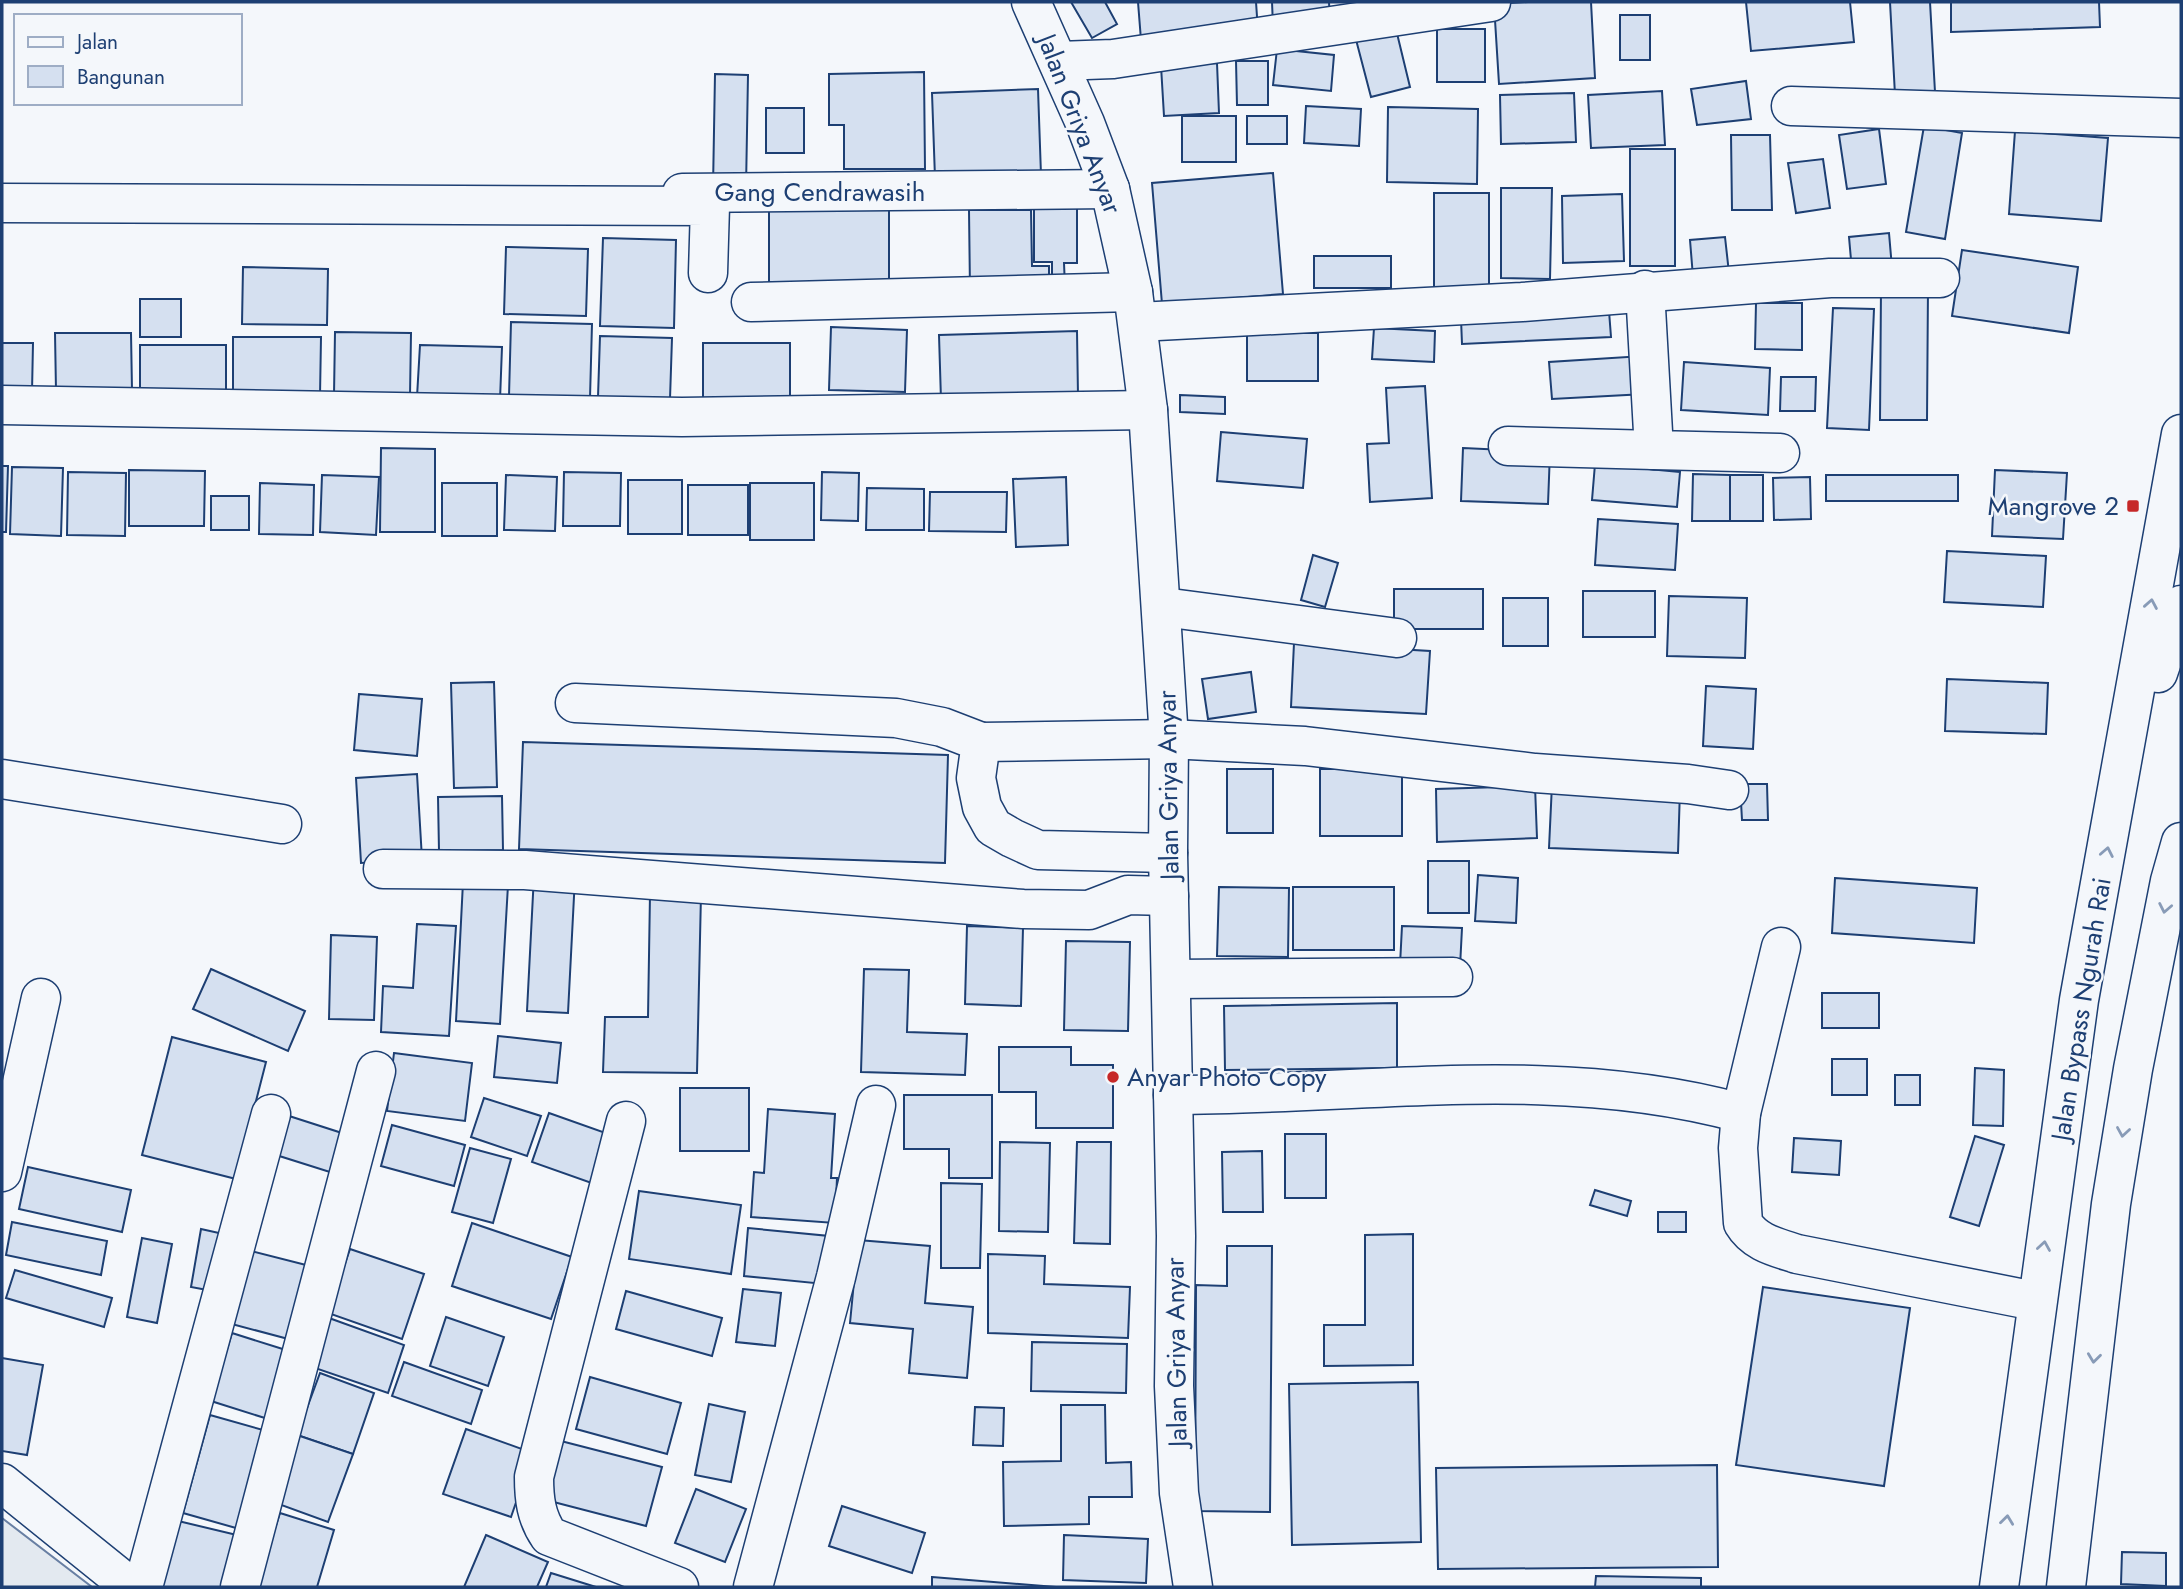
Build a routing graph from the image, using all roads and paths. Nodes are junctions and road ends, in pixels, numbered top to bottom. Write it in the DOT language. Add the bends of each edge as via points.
graph roads {
  1 [pos="1031,2"];
  2 [pos="1491,2"];
  3 [pos="1059,61"];
  4 [pos="1791,106"];
  5 [pos="2181,118"];
  6 [pos="1110,189"];
  7 [pos="530,191"];
  8 [pos="2,203"];
  9 [pos="708,273"];
  10 [pos="1940,278"];
  11 [pos="1645,290"];
  12 [pos="751,302"];
  13 [pos="1136,307"];
  14 [pos="2,405"];
  15 [pos="1148,410"];
  16 [pos="2181,434"];
  17 [pos="1508,446"];
  18 [pos="1654,450"];
  19 [pos="1780,453"];
  20 [pos="2181,605"];
  21 [pos="1163,607"];
  22 [pos="1398,638"];
  23 [pos="575,703"];
  24 [pos="1169,739"];
  25 [pos="981,742"];
  26 [pos="2,779"];
  27 [pos="2119,784"];
  28 [pos="1729,790"];
  29 [pos="282,824"];
  30 [pos="2181,842"];
  31 [pos="1168,853"];
  32 [pos="383,869"];
  33 [pos="1169,896"];
  34 [pos="1781,947"];
  35 [pos="1453,977"];
  36 [pos="1172,979"];
  37 [pos="41,998"];
  38 [pos="376,1071"];
  39 [pos="1174,1095"];
  40 [pos="876,1105"];
  41 [pos="1741,1113"];
  42 [pos="271,1114"];
  43 [pos="626,1121"];
  44 [pos="2,1172"];
  45 [pos="2035,1301"];
  46 [pos="2,1483"];
  47 [pos="131,1587"];
  48 [pos="143,1587"];
  49 [pos="240,1587"];
  50 [pos="679,1587"];
  51 [pos="753,1587"];
  52 [pos="1193,1587"];
  53 [pos="1999,1587"];
  54 [pos="2066,1587"];
  1 -- 3 [label="main road, Jalan Griya Anyar"];
  2 -- 3 [label="main road" via="1166,52"];
  3 -- 6 [label="main road, Jalan Griya Anyar"];
  4 -- 5 [label="main road"];
  6 -- 7 [label="main road, Gang Cendrawasih"];
  6 -- 13 [label="main road, Jalan Griya Anyar"];
  8 -- 9 [label="main road" via="710,206"];
  10 -- 11 [label="main road" via="1830,278"];
  11 -- 13 [label="main road" via="1334,314"];
  11 -- 18 [label="main road"];
  12 -- 13 [label="main road"];
  13 -- 15 [label="main road, Jalan Griya Anyar"];
  14 -- 15 [label="main road" via="682,417"];
  15 -- 21 [label="main road, Jalan Griya Anyar"];
  27 -- 16 [label="main road, Jalan Bypass Ngurah Rai, one-way"];
  17 -- 18 [label="main road"];
  18 -- 19 [label="main road"];
  20 -- 27 [label="main road"];
  21 -- 22 [label="main road"];
  21 -- 24 [label="main road, Jalan Griya Anyar"];
  23 -- 25 [label="main road" via="896,718 942,727"];
  24 -- 25 [label="main road"];
  24 -- 28 [label="main road" via="1305,746"];
  24 -- 31 [label="main road, Jalan Griya Anyar"];
  25 -- 31 [label="main road" via="976,778 992,827 1038,850"];
  26 -- 29 [label="main road"];
  45 -- 27 [label="main road, Jalan Bypass Ngurah Rai, one-way" via="2079,1000"];
  30 -- 54 [label="main road, one-way" via="2133,1069 2111,1204"];
  31 -- 33 [label="main road, Jalan Griya Anyar"];
  32 -- 33 [label="main road" via="525,870 1023,909 1090,910 1128,895"];
  33 -- 36 [label="main road, Jalan Griya Anyar"];
  34 -- 41 [label="main road"];
  35 -- 36 [label="main road"];
  36 -- 39 [label="main road, Jalan Griya Anyar"];
  37 -- 44 [label="main road"];
  38 -- 49 [label="main road"];
  39 -- 41 [label="main road" via="1508,1083 1639,1093"];
  39 -- 52 [label="main road, Jalan Griya Anyar" via="1175,1413 1179,1493"];
  40 -- 51 [label="main road" via="833,1290"];
  41 -- 45 [label="main road" via="1738,1148 1743,1223 1763,1242 1797,1254"];
  42 -- 48 [label="main road"];
  43 -- 50 [label="main road" via="534,1477 534,1501 549,1536"];
  53 -- 45 [label="main road, Jalan Bypass Ngurah Rai, one-way"];
  46 -- 47 [label="main road"];
}
